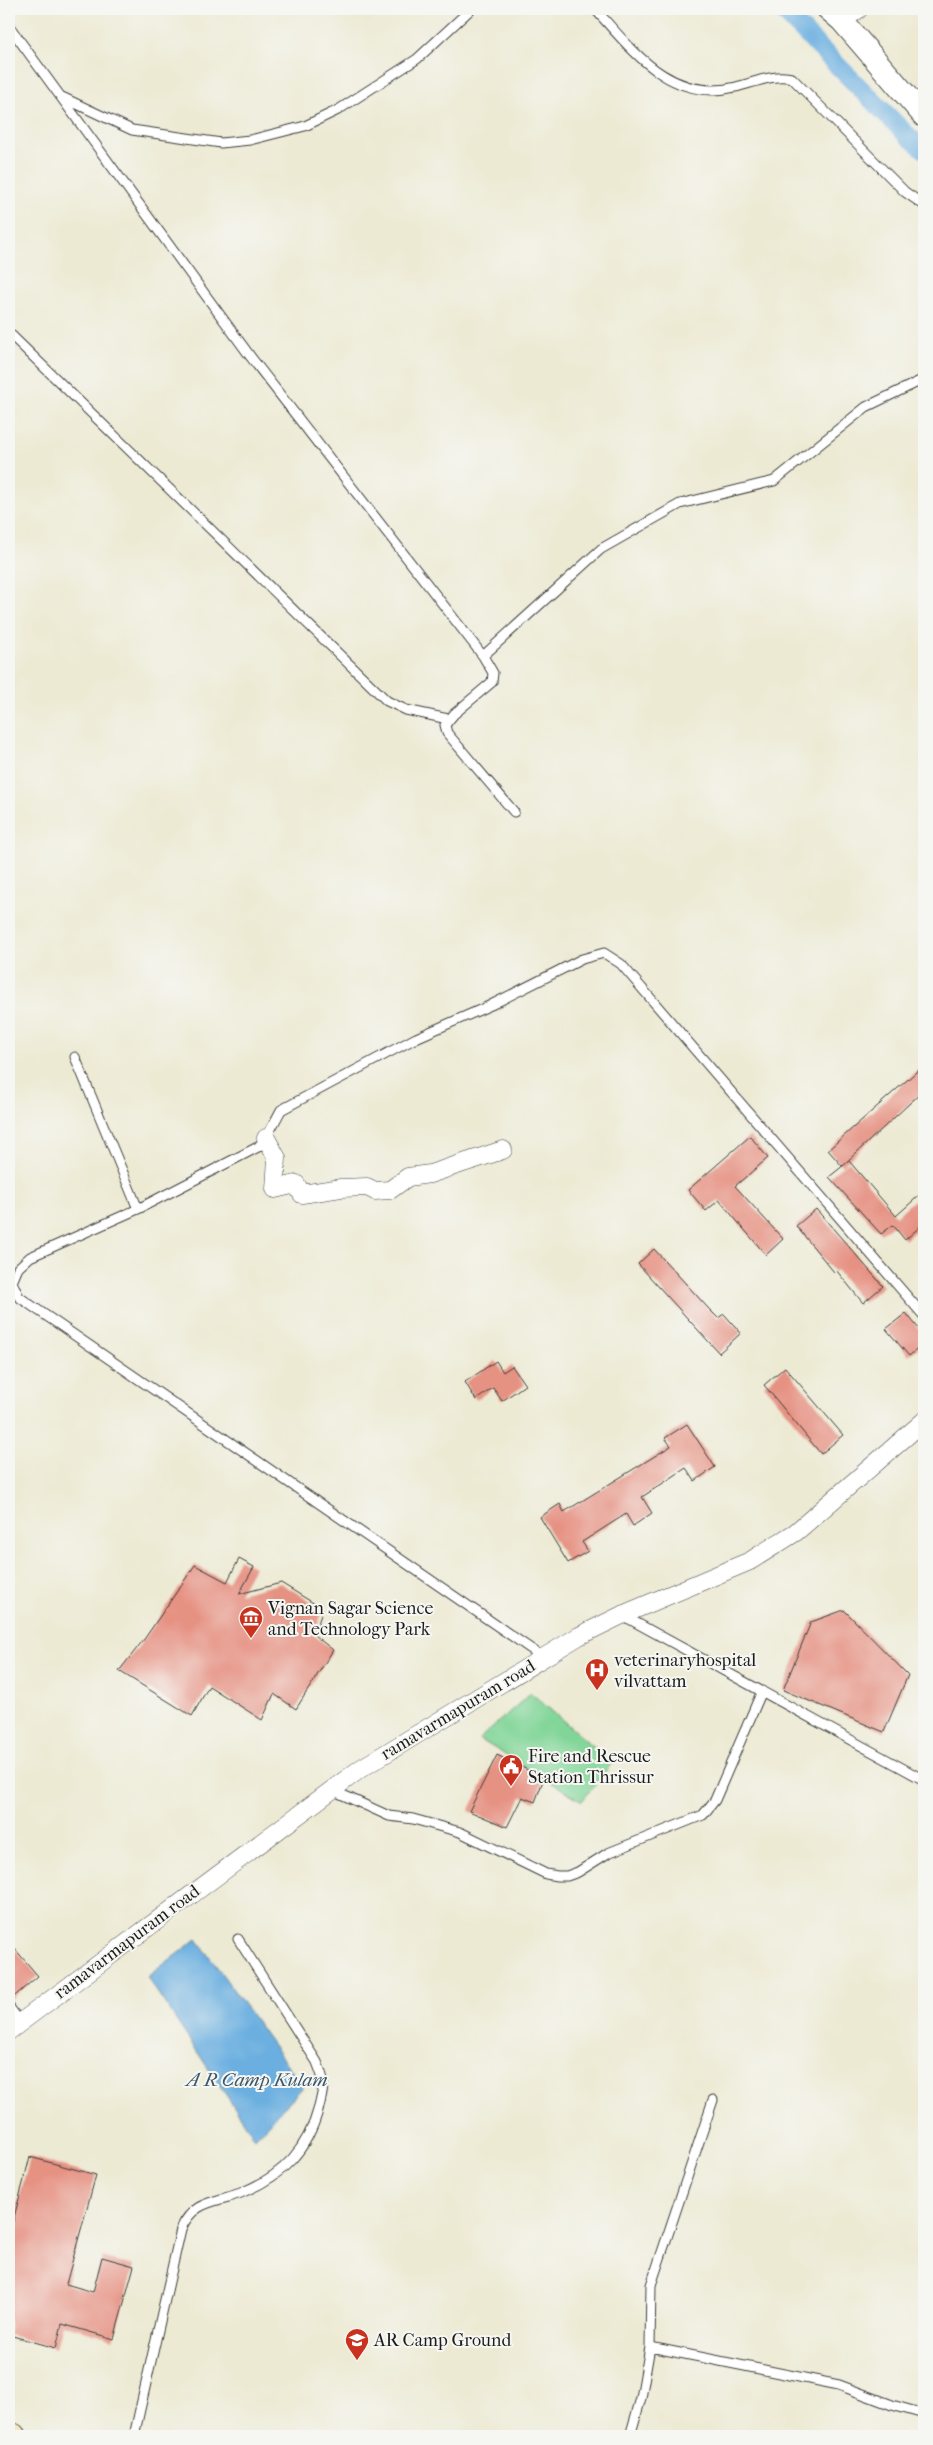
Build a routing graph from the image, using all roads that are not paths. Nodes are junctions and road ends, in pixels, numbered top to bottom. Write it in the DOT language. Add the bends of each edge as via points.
graph roads {
  1 [pos="471,9"];
  2 [pos="595,9"];
  3 [pos="843,13"];
  4 [pos="9,26"];
  5 [pos="59,96"];
  6 [pos="924,116"];
  7 [pos="924,205"];
  8 [pos="9,333"];
  9 [pos="924,379"];
  10 [pos="483,656"];
  11 [pos="448,720"];
  12 [pos="514,812"];
  13 [pos="76,1057"];
  14 [pos="266,1138"];
  15 [pos="503,1150"];
  16 [pos="138,1209"];
  17 [pos="19,1297"];
  18 [pos="9,1298"];
  19 [pos="924,1316"];
  20 [pos="924,1421"];
  21 [pos="622,1615"];
  22 [pos="544,1658"];
  23 [pos="762,1691"];
  24 [pos="924,1780"];
  25 [pos="332,1790"];
  26 [pos="238,1939"];
  27 [pos="9,2008"];
  28 [pos="14,2027"];
  29 [pos="713,2100"];
  30 [pos="650,2347"];
  31 [pos="924,2414"];
  32 [pos="9,2435"];
  33 [pos="13,2436"];
  34 [pos="134,2436"];
  35 [pos="630,2436"];
  1 -- 5 [label="lane" via="417,59 338,110 305,126 250,140 221,143 132,130"];
  2 -- 7 [label="lane" via="661,76 692,88 716,91 780,77 792,78 905,192"];
  3 -- 6 [label="street"];
  4 -- 5 [label="lane"];
  5 -- 10 [label="lane" via="250,356"];
  8 -- 11 [label="lane" via="387,701 406,710"];
  9 -- 10 [label="lane" via="866,407 774,481 680,504 602,549"];
  10 -- 11 [label="lane" via="493,673 492,682"];
  11 -- 12 [label="lane" via="445,725 447,734"];
  13 -- 16 [label="lane"];
  14 -- 15 [label="street" via="277,1158 275,1189 296,1184 302,1194 341,1188 390,1190 408,1177 430,1174"];
  14 -- 16 [label="lane" via="258,1147"];
  14 -- 19 [label="lane" via="281,1110 416,1038 582,959 604,952 621,964"];
  16 -- 17 [label="lane" via="30,1257 18,1268 12,1282"];
  17 -- 18 [label="lane"];
  17 -- 22 [label="lane"];
  20 -- 21 [label="street, ramavarmapuram road" via="776,1546 750,1561"];
  21 -- 22 [label="street, ramavarmapuram road"];
  21 -- 23 [label="lane"];
  22 -- 25 [label="street, ramavarmapuram road" via="360,1769"];
  23 -- 24 [label="lane"];
  23 -- 25 [label="lane" via="710,1809 703,1815 608,1853 567,1876 546,1874 460,1832 389,1816"];
  25 -- 28 [label="street, ramavarmapuram road"];
  26 -- 34 [label="lane" via="317,2062 323,2082 322,2094 314,2126 302,2148 286,2166 243,2192 204,2204 186,2218"];
  27 -- 28 [label="lane"];
  29 -- 30 [label="lane" via="651,2285"];
  30 -- 31 [label="lane" via="839,2385"];
  30 -- 35 [label="lane"];
  32 -- 33 [label="main road"];
}
